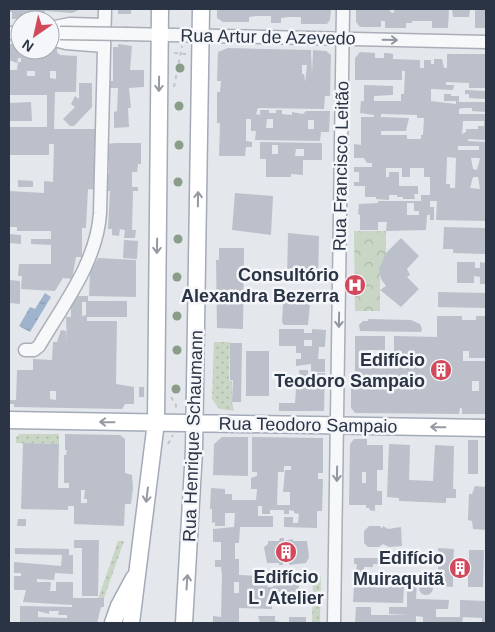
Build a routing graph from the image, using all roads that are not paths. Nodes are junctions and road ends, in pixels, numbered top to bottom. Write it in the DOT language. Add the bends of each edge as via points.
graph roads {
  1 [pos="105,9"];
  2 [pos="160,9"];
  3 [pos="201,9"];
  4 [pos="343,9"];
  5 [pos="104,25"];
  6 [pos="60,29"];
  7 [pos="60,33"];
  8 [pos="159,35"];
  9 [pos="201,36"];
  10 [pos="60,39"];
  11 [pos="343,39"];
  12 [pos="486,42"];
  13 [pos="104,46"];
  14 [pos="26,350"];
  15 [pos="9,420"];
  16 [pos="156,422"];
  17 [pos="195,422"];
  18 [pos="338,425"];
  19 [pos="486,428"];
  20 [pos="139,572"];
  21 [pos="113,623"];
  22 [pos="131,623"];
  23 [pos="184,623"];
  24 [pos="334,623"];
  1 -- 5 [label="street"];
  2 -- 8 [label="main road"];
  3 -- 9 [label="main road, Rua Henrique Schaumann"];
  4 -- 11 [label="street, Rua Francisco Leitão"];
  5 -- 6 [label="street" via="70,24"];
  5 -- 13 [label="street"];
  7 -- 8 [label="street, Rua Artur de Azevedo, bridge"];
  8 -- 9 [label="street, Rua Artur de Azevedo"];
  8 -- 16 [label="main road, one-way"];
  9 -- 11 [label="street, Rua Artur de Azevedo"];
  17 -- 9 [label="main road, Rua Henrique Schaumann, one-way"];
  10 -- 13 [label="street" via="66,43"];
  11 -- 12 [label="street, Rua Artur de Azevedo, one-way"];
  11 -- 18 [label="street, Rua Francisco Leitão, one-way"];
  13 -- 14 [label="street" via="97,234 90,258 39,346"];
  16 -- 15 [label="main road, Rua Teodoro Sampaio, one-way"];
  16 -- 17 [label="main road, Rua Teodoro Sampaio"];
  16 -- 20 [label="main road, one-way"];
  17 -- 18 [label="main road, Rua Teodoro Sampaio"];
  23 -- 17 [label="main road, Rua Henrique Schaumann, one-way"];
  19 -- 18 [label="main road, Rua Teodoro Sampaio, one-way"];
  18 -- 24 [label="street, Rua Francisco Leitão, one-way"];
  20 -- 21 [label="main road" via="126,590"];
  20 -- 22 [label="main road"];
}
